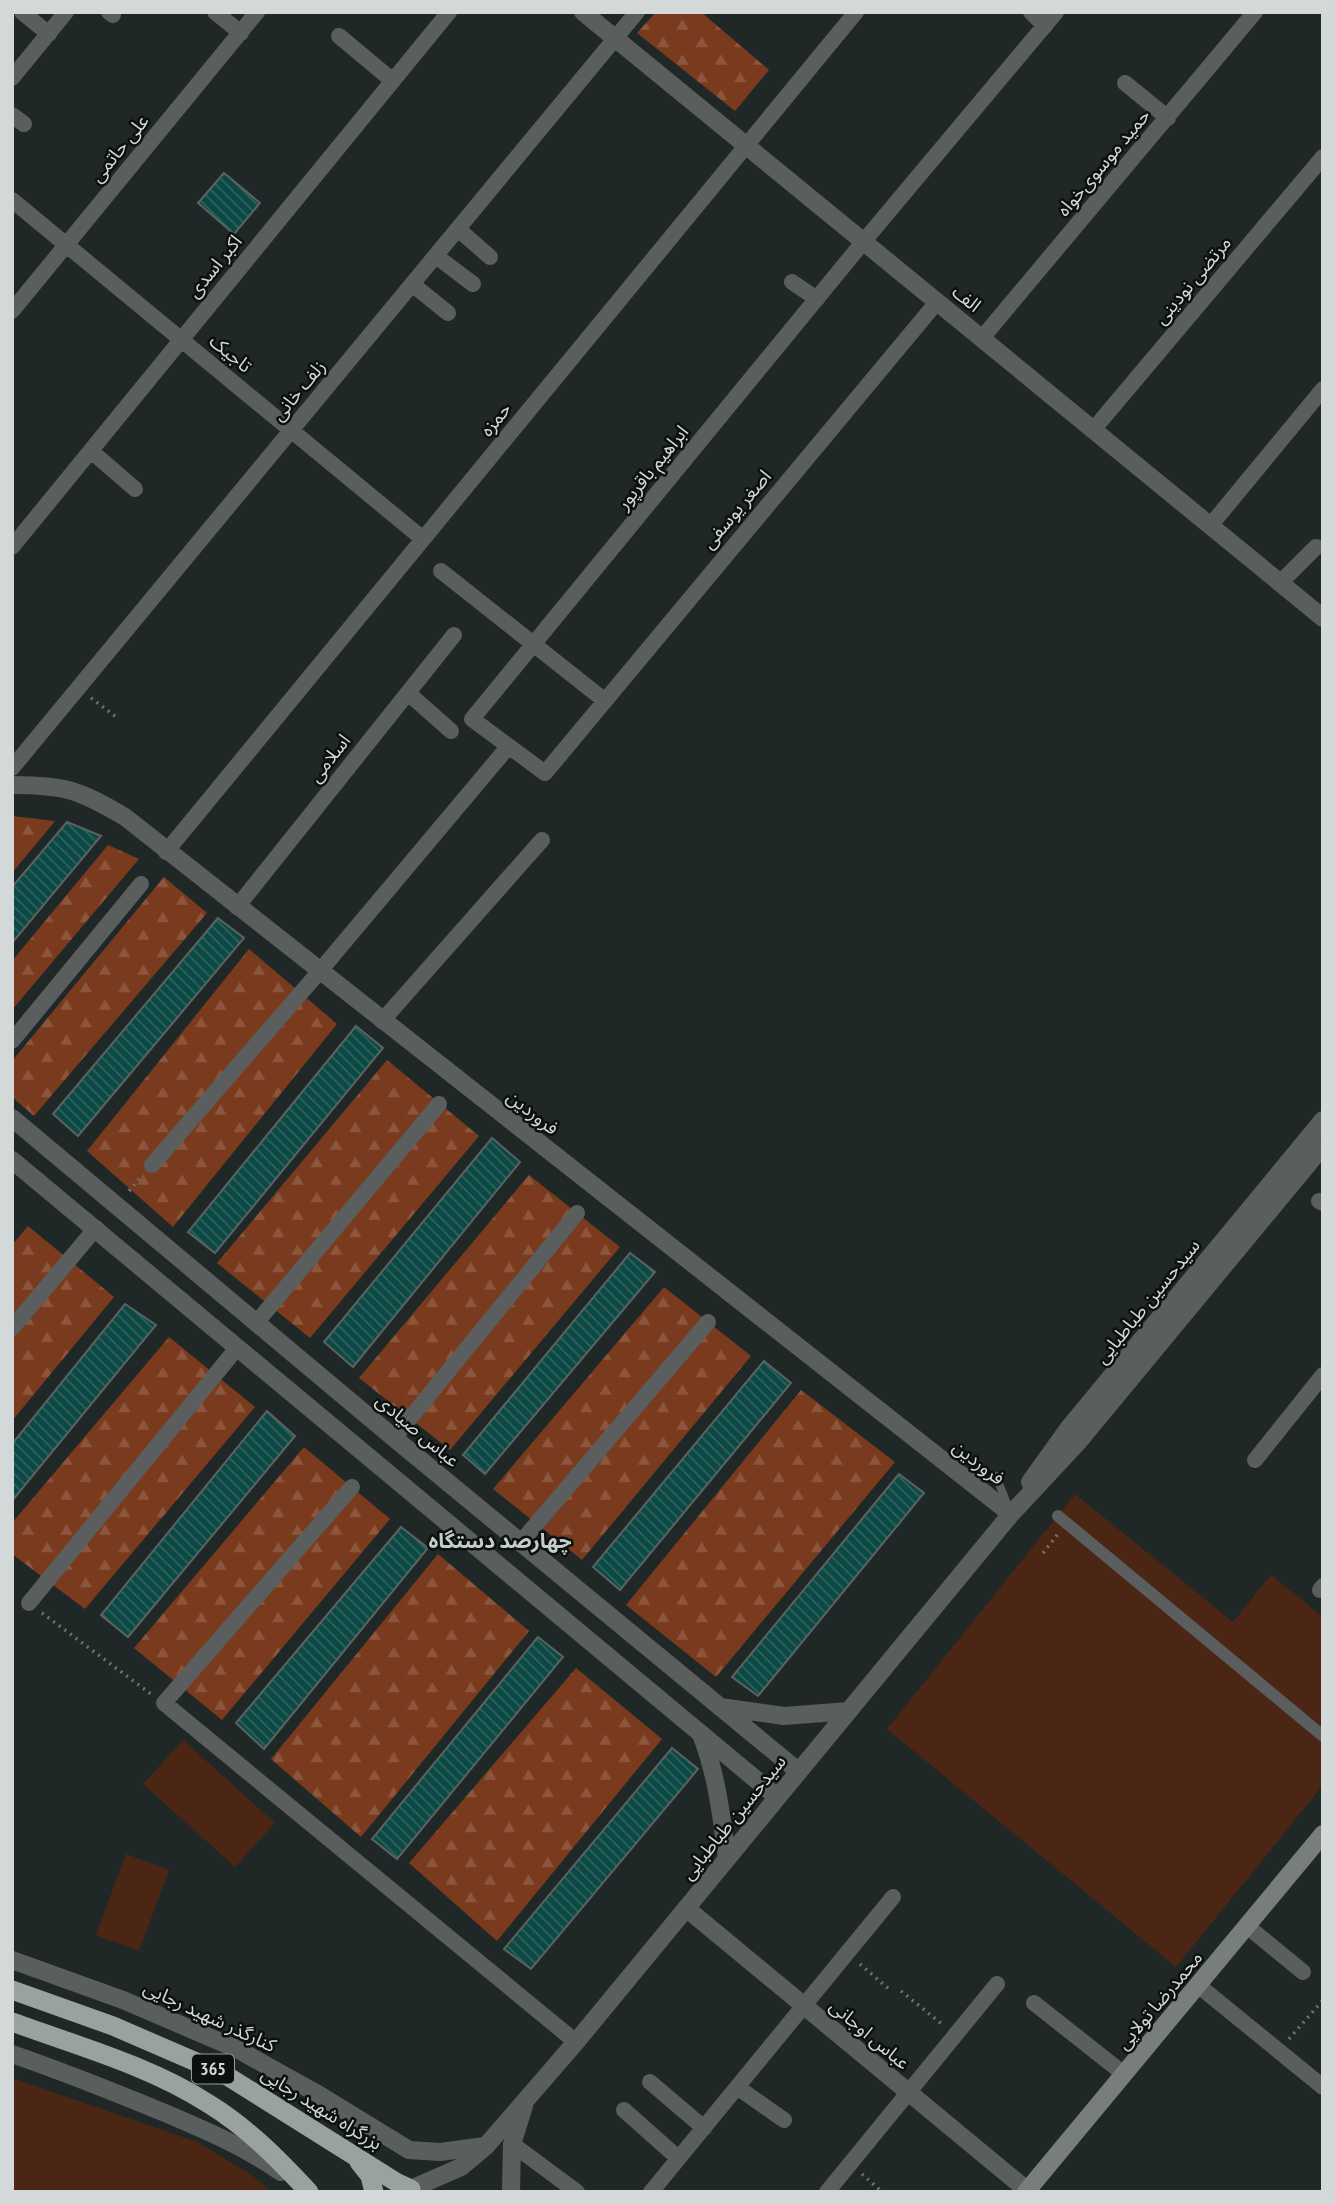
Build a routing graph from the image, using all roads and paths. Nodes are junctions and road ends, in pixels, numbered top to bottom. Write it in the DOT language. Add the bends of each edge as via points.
graph roads {
  1 [pos="22,12"];
  2 [pos="66,12"];
  3 [pos="215,12"];
  4 [pos="257,12"];
  5 [pos="449,12"];
  6 [pos="583,12"];
  7 [pos="637,12"];
  8 [pos="856,12"];
  9 [pos="1031,12"];
  10 [pos="1056,12"];
  11 [pos="1255,12"];
  12 [pos="1045,26"];
  13 [pos="241,33"];
  14 [pos="49,34"];
  15 [pos="339,36"];
  16 [pos="616,39"];
  17 [pos="12,78"];
  18 [pos="393,81"];
  19 [pos="1125,83"];
  20 [pos="1168,118"];
  21 [pos="747,145"];
  22 [pos="1323,157"];
  23 [pos="12,200"];
  24 [pos="458,229"];
  25 [pos="864,241"];
  26 [pos="66,245"];
  27 [pos="436,256"];
  28 [pos="490,257"];
  29 [pos="792,282"];
  30 [pos="412,284"];
  31 [pos="472,285"];
  32 [pos="817,299"];
  33 [pos="937,302"];
  34 [pos="12,311"];
  35 [pos="448,313"];
  36 [pos="982,338"];
  37 [pos="181,340"];
  38 [pos="1323,390"];
  39 [pos="292,430"];
  40 [pos="1093,430"];
  41 [pos="90,452"];
  42 [pos="135,489"];
  43 [pos="1210,526"];
  44 [pos="423,538"];
  45 [pos="12,547"];
  46 [pos="1316,547"];
  47 [pos="441,571"];
  48 [pos="1280,583"];
  49 [pos="1323,618"];
  50 [pos="454,635"];
  51 [pos="533,644"];
  52 [pos="78,688"];
  53 [pos="408,693"];
  54 [pos="604,700"];
  55 [pos="119,719"];
  56 [pos="451,731"];
  57 [pos="508,747"];
  58 [pos="12,768"];
  59 [pos="12,785"];
  60 [pos="542,840"];
  61 [pos="166,852"];
  62 [pos="141,884"];
  63 [pos="237,908"];
  64 [pos="319,972"];
  65 [pos="382,1021"];
  66 [pos="12,1041"];
  67 [pos="439,1104"];
  68 [pos="12,1118"];
  69 [pos="1323,1120"];
  70 [pos="1323,1146"];
  71 [pos="12,1160"];
  72 [pos="152,1165"];
  73 [pos="116,1206"];
  74 [pos="577,1213"];
  75 [pos="96,1228"];
  76 [pos="256,1322"];
  77 [pos="708,1322"];
  78 [pos="12,1328"];
  79 [pos="237,1348"];
  80 [pos="1323,1375"];
  81 [pos="1074,1435"];
  82 [pos="394,1438"];
  83 [pos="1255,1461"];
  84 [pos="996,1476"];
  85 [pos="352,1487"];
  86 [pos="1011,1514"];
  87 [pos="1062,1520"];
  88 [pos="521,1542"];
  89 [pos="1043,1553"];
  90 [pos="29,1603"];
  91 [pos="164,1703"];
  92 [pos="718,1706"];
  93 [pos="849,1711"];
  94 [pos="699,1730"];
  95 [pos="1323,1736"];
  96 [pos="798,1771"];
  97 [pos="777,1797"];
  98 [pos="1323,1834"];
  99 [pos="727,1858"];
  100 [pos="893,1898"];
  101 [pos="685,1909"];
  102 [pos="1247,1926"];
  103 [pos="847,1953"];
  104 [pos="12,1960"];
  105 [pos="1303,1972"];
  106 [pos="997,1984"];
  107 [pos="1199,1986"];
  108 [pos="12,1990"];
  109 [pos="890,1990"];
  110 [pos="901,1991"];
  111 [pos="1323,2000"];
  112 [pos="1034,2003"];
  113 [pos="804,2006"];
  114 [pos="12,2022"];
  115 [pos="955,2035"];
  116 [pos="576,2042"];
  117 [pos="1279,2051"];
  118 [pos="12,2054"];
  119 [pos="1124,2074"];
  120 [pos="650,2082"];
  121 [pos="737,2087"];
  122 [pos="1323,2087"];
  123 [pos="909,2093"];
  124 [pos="526,2099"];
  125 [pos="624,2110"];
  126 [pos="784,2120"];
  127 [pos="704,2127"];
  128 [pos="512,2144"];
  129 [pos="486,2146"];
  130 [pos="355,2156"];
  131 [pos="678,2158"];
  132 [pos="850,2164"];
  133 [pos="659,2189"];
  134 [pos="308,2191"];
  135 [pos="412,2191"];
  136 [pos="1027,2191"];
  137 [pos="374,2192"];
  138 [pos="511,2192"];
  139 [pos="577,2192"];
  140 [pos="827,2192"];
  141 [pos="881,2192"];
  1 -- 14 [label="street"];
  2 -- 14 [label="street"];
  3 -- 13 [label="street"];
  4 -- 13 [label="street, علی حاتمی"];
  5 -- 18 [label="street, اکبر اسدی"];
  6 -- 16 [label="street, الف"];
  7 -- 16 [label="street, زلف خانی"];
  8 -- 21 [label="street, حمزه"];
  9 -- 12 [label="street"];
  10 -- 12 [label="street, ابراهیم باقرپور"];
  11 -- 20 [label="street, حمید موسوی‌خواه"];
  12 -- 25 [label="street, ابراهیم باقرپور"];
  13 -- 26 [label="street, علی حاتمی"];
  14 -- 17 [label="street"];
  15 -- 18 [label="street"];
  16 -- 21 [label="street, الف"];
  16 -- 24 [label="street, زلف خانی"];
  18 -- 37 [label="street, اکبر اسدی"];
  19 -- 20 [label="street"];
  20 -- 36 [label="street, حمید موسوی‌خواه"];
  21 -- 25 [label="street, الف"];
  21 -- 44 [label="street, حمزه"];
  22 -- 40 [label="street, مرتضی نودینی"];
  23 -- 26 [label="street, تاجیک"];
  24 -- 27 [label="street, زلف خانی"];
  24 -- 28 [label="street"];
  25 -- 32 [label="street, ابراهیم باقرپور"];
  25 -- 33 [label="street, الف"];
  26 -- 34 [label="street, علی حاتمی"];
  26 -- 37 [label="street, تاجیک"];
  27 -- 30 [label="street, زلف خانی"];
  27 -- 31 [label="street"];
  29 -- 32 [label="street"];
  30 -- 35 [label="street"];
  30 -- 39 [label="street, زلف خانی"];
  32 -- 51 [label="street, ابراهیم باقرپور"];
  33 -- 36 [label="street, الف"];
  33 -- 54 [label="street, اصغر یوسفی"];
  36 -- 40 [label="street, الف"];
  37 -- 39 [label="street, تاجیک"];
  37 -- 41 [label="street, اکبر اسدی"];
  38 -- 43 [label="street"];
  39 -- 44 [label="street, تاجیک"];
  39 -- 52 [label="street, زلف خانی"];
  40 -- 43 [label="street, الف"];
  41 -- 42 [label="street"];
  41 -- 45 [label="street, اکبر اسدی"];
  43 -- 48 [label="street, الف"];
  44 -- 61 [label="street, حمزه"];
  46 -- 48 [label="street"];
  47 -- 51 [label="street"];
  48 -- 49 [label="street, الف"];
  50 -- 53 [label="street, اسلامی"];
  51 -- 54 [label="street"];
  51 -- 57 [label="street, ابراهیم باقرپور" via="472,719"];
  52 -- 55 [label="path"];
  52 -- 58 [label="street, زلف خانی"];
  53 -- 56 [label="street"];
  53 -- 63 [label="street, اسلامی"];
  54 -- 57 [label="street, اصغر یوسفی" via="545,773"];
  57 -- 64 [label="street"];
  59 -- 61 [label="street, فروردین" via="67,788 90,797 125,817"];
  60 -- 65 [label="street"];
  61 -- 63 [label="street, فروردین"];
  62 -- 66 [label="street"];
  63 -- 64 [label="street, فروردین"];
  64 -- 65 [label="street, فروردین"];
  64 -- 72 [label="street"];
  65 -- 86 [label="street, فروردین"];
  67 -- 76 [label="street"];
  68 -- 73 [label="street, عباس صیادی"];
  69 -- 81 [label="street, سیدحسین طباطبایی"];
  70 -- 81 [label="street, سیدحسین طباطبایی"];
  71 -- 75 [label="street"];
  72 -- 73 [label="path"];
  73 -- 76 [label="street, عباس صیادی"];
  74 -- 82 [label="street"];
  75 -- 78 [label="street"];
  75 -- 79 [label="street"];
  76 -- 82 [label="street, عباس صیادی"];
  77 -- 88 [label="street"];
  79 -- 90 [label="street"];
  79 -- 94 [label="street"];
  80 -- 83 [label="street"];
  81 -- 86 [label="street, سیدحسین طباطبایی" via="1041,1463"];
  82 -- 88 [label="street, عباس صیادی"];
  84 -- 86 [label="lane"];
  85 -- 91 [label="street"];
  86 -- 93 [label="street, سیدحسین طباطبایی"];
  87 -- 89 [label="path"];
  87 -- 95 [label="street"];
  88 -- 92 [label="street, عباس صیادی"];
  90 -- 91 [label="path"];
  91 -- 116 [label="street"];
  92 -- 93 [label="street" via="784,1716"];
  92 -- 96 [label="street, عباس صیادی"];
  93 -- 96 [label="street, سیدحسین طباطبایی"];
  94 -- 97 [label="street"];
  94 -- 99 [label="street" via="712,1763"];
  96 -- 97 [label="street, سیدحسین طباطبایی"];
  97 -- 99 [label="street, سیدحسین طباطبایی"];
  98 -- 102 [label="main road, محمدرضا تولایی"];
  99 -- 101 [label="street, سیدحسین طباطبایی"];
  100 -- 103 [label="street"];
  101 -- 113 [label="street, عباس اوجانی"];
  101 -- 116 [label="street, سیدحسین طباطبایی"];
  102 -- 105 [label="street"];
  102 -- 107 [label="main road, محمدرضا تولایی"];
  103 -- 109 [label="path"];
  103 -- 113 [label="street"];
  104 -- 129 [label="street, کنارگذر شهید رجایی" via="123,2000 237,2049 408,2150 440,2152"];
  106 -- 115 [label="street"];
  107 -- 117 [label="street"];
  107 -- 119 [label="main road, محمدرضا تولایی"];
  108 -- 130 [label="highway, بزرگراه شهید رجایی / 365" via="113,2026 224,2074"];
  110 -- 115 [label="path"];
  111 -- 117 [label="path"];
  112 -- 119 [label="street"];
  113 -- 121 [label="street"];
  113 -- 123 [label="street, عباس اوجانی"];
  114 -- 134 [label="highway, 365" via="103,2054 208,2103 276,2156"];
  115 -- 123 [label="street"];
  116 -- 124 [label="street, سیدحسین طباطبایی"];
  117 -- 122 [label="street"];
  118 -- 134 [label="street" via="194,2125 260,2157"];
  119 -- 136 [label="main road, محمدرضا تولایی"];
  120 -- 127 [label="street"];
  121 -- 126 [label="street"];
  121 -- 127 [label="street"];
  123 -- 132 [label="street"];
  123 -- 136 [label="street, عباس اوجانی"];
  124 -- 128 [label="street"];
  124 -- 129 [label="street, سیدحسین طباطبایی"];
  125 -- 131 [label="street"];
  127 -- 131 [label="street"];
  128 -- 138 [label="street"];
  128 -- 139 [label="street"];
  129 -- 135 [label="street, سیدحسین طباطبایی" via="461,2166"];
  130 -- 135 [label="highway, بزرگراه شهید رجایی / 365"];
  130 -- 137 [label="highway" via="370,2176"];
  131 -- 133 [label="street"];
  132 -- 140 [label="street"];
  132 -- 141 [label="path"];
}
